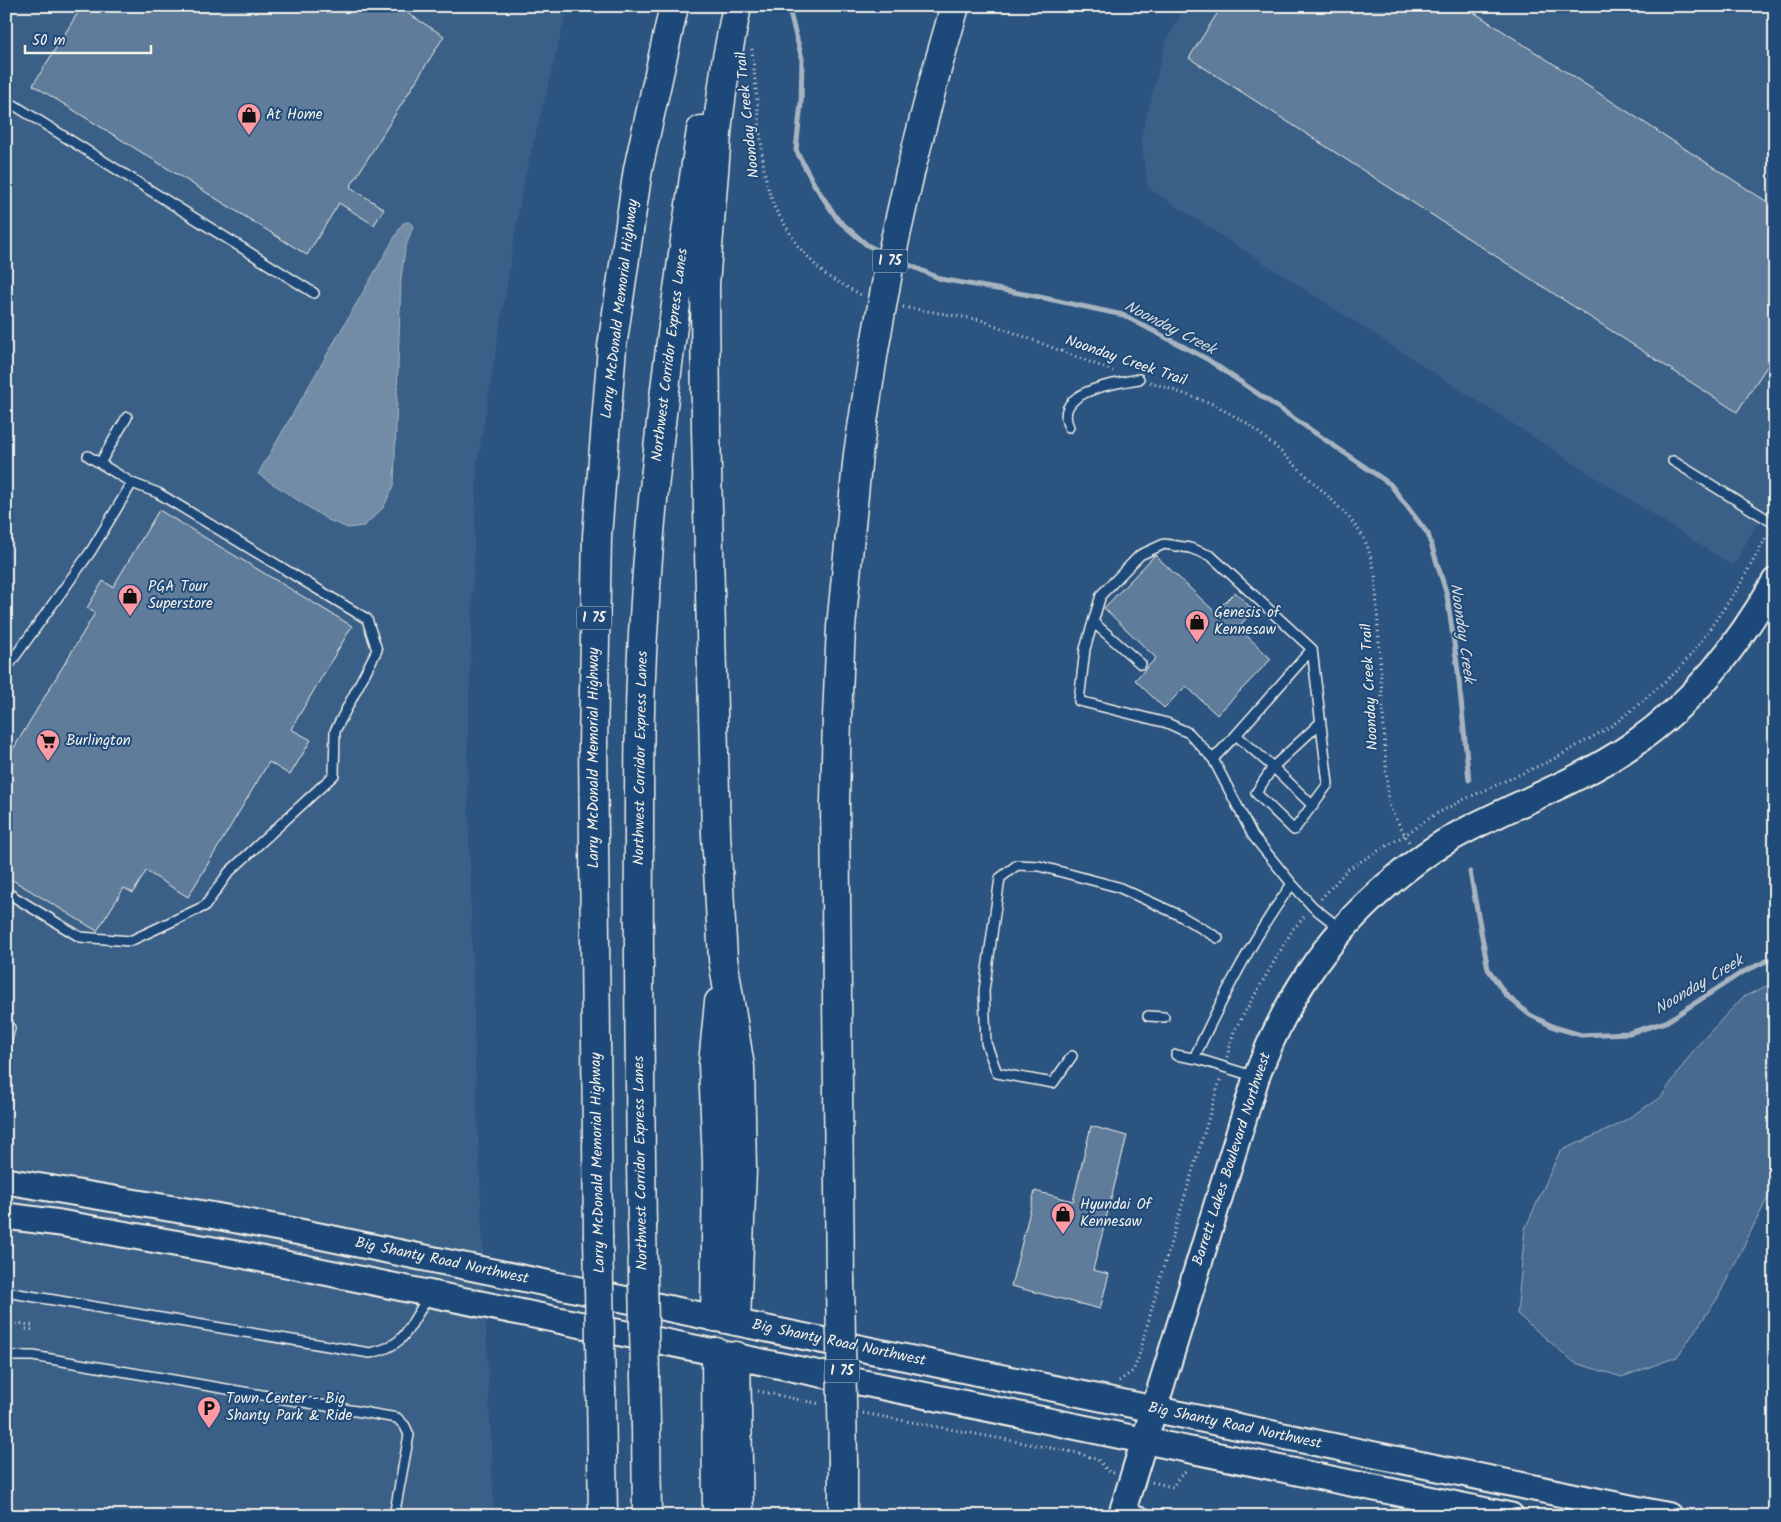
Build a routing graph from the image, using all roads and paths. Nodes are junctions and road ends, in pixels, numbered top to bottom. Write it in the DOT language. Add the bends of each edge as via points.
graph roads {
  1 [pos="674,6"];
  2 [pos="725,6"];
  3 [pos="737,6"];
  4 [pos="955,6"];
  5 [pos="752,41"];
  6 [pos="719,57"];
  7 [pos="6,100"];
  8 [pos="314,293"];
  9 [pos="869,298"];
  10 [pos="896,305"];
  11 [pos="1139,379"];
  12 [pos="128,417"];
  13 [pos="1069,427"];
  14 [pos="88,456"];
  15 [pos="1673,461"];
  16 [pos="100,463"];
  17 [pos="132,483"];
  18 [pos="1775,524"];
  19 [pos="1775,581"];
  20 [pos="1093,622"];
  21 [pos="1312,649"];
  22 [pos="1141,664"];
  23 [pos="6,669"];
  24 [pos="1320,723"];
  25 [pos="1236,736"];
  26 [pos="1213,759"];
  27 [pos="1273,767"];
  28 [pos="1313,806"];
  29 [pos="1405,835"];
  30 [pos="1420,857"];
  31 [pos="1292,884"];
  32 [pos="6,892"];
  33 [pos="1341,930"];
  34 [pos="1218,938"];
  35 [pos="1148,1016"];
  36 [pos="1164,1017"];
  37 [pos="6,1018"];
  38 [pos="8,1030"];
  39 [pos="6,1043"];
  40 [pos="1176,1055"];
  41 [pos="1072,1056"];
  42 [pos="1194,1058"];
  43 [pos="1256,1078"];
  44 [pos="6,1181"];
  45 [pos="6,1216"];
  46 [pos="6,1292"];
  47 [pos="432,1293"];
  48 [pos="726,1319"];
  49 [pos="6,1321"];
  50 [pos="35,1326"];
  51 [pos="26,1329"];
  52 [pos="34,1330"];
  53 [pos="726,1354"];
  54 [pos="6,1356"];
  55 [pos="1154,1409"];
  56 [pos="1144,1441"];
  57 [pos="1122,1511"];
  58 [pos="394,1516"];
  59 [pos="603,1516"];
  60 [pos="647,1516"];
  61 [pos="717,1516"];
  62 [pos="739,1516"];
  63 [pos="843,1516"];
  64 [pos="1153,1516"];
  65 [pos="1511,1516"];
  66 [pos="1669,1516"];
  1 -- 59 [label="highway, Larry McDonald Memorial Highway / I 75, bridge" via="638,169 615,329 597,536 593,744"];
  2 -- 6 [label="highway, Northwest Corridor Express Lanes"];
  3 -- 6 [label="highway"];
  4 -- 63 [label="highway, I 75, bridge" via="910,172 890,262 858,454 841,627 835,803"];
  5 -- 9 [label="path, Noonday Creek Trail" via="764,170 775,209 798,246 816,267 855,293"];
  6 -- 48 [label="highway" via="718,122 705,284 716,834 723,959 713,1064"];
  6 -- 60 [label="highway, Northwest Corridor Express Lanes, bridge" via="682,255 654,486 644,620 638,976"];
  7 -- 8 [label="lane"];
  10 -- 11 [label="path, Noonday Creek Trail" via="981,320"];
  11 -- 13 [label="lane" via="1117,382 1078,396 1066,410 1065,419"];
  11 -- 29 [label="path, Noonday Creek Trail" via="1213,404 1248,424 1331,498 1360,532 1375,572 1388,801"];
  12 -- 16 [label="lane"];
  14 -- 16 [label="lane"];
  15 -- 18 [label="lane"];
  16 -- 17 [label="lane"];
  17 -- 23 [label="lane" via="91,551"];
  17 -- 32 [label="lane" via="158,493 367,618 377,650 335,731 334,775 229,872 205,906 130,941 80,938"];
  18 -- 29 [label="path" via="1738,588 1695,650 1658,689 1610,727 1575,748 1465,799"];
  19 -- 30 [label="street, Barrett Lakes Boulevard Northwest" via="1724,659 1673,714 1596,767 1481,822"];
  20 -- 21 [label="lane" via="1101,595 1140,555 1164,544 1212,556"];
  20 -- 22 [label="lane"];
  20 -- 26 [label="lane" via="1085,650 1079,701 1167,723 1189,733"];
  21 -- 24 [label="lane"];
  21 -- 25 [label="lane"];
  24 -- 27 [label="lane"];
  24 -- 28 [label="lane" via="1328,784"];
  25 -- 26 [label="lane"];
  25 -- 27 [label="lane"];
  26 -- 31 [label="lane" via="1253,836"];
  27 -- 28 [label="lane"];
  27 -- 28 [label="lane" via="1256,793 1294,830"];
  29 -- 30 [label="path, Noonday Creek Trail"];
  30 -- 33 [label="street, Barrett Lakes Boulevard Northwest"];
  31 -- 33 [label="lane"];
  31 -- 42 [label="lane" via="1272,912"];
  33 -- 43 [label="street, Barrett Lakes Boulevard Northwest" via="1320,954 1291,1000 1271,1038"];
  34 -- 41 [label="lane" via="1180,915 1118,887 1039,866 1017,865 1000,878 984,991 986,1043 997,1073 1053,1083"];
  35 -- 36 [label="lane"];
  37 -- 38 [label="lane"];
  38 -- 39 [label="lane"];
  40 -- 42 [label="lane"];
  42 -- 43 [label="lane"];
  43 -- 55 [label="street, Barrett Lakes Boulevard Northwest"];
  44 -- 48 [label="street, Big Shanty Road Northwest" via="291,1230"];
  45 -- 47 [label="street, Big Shanty Road Northwest" via="242,1255"];
  46 -- 47 [label="lane" via="370,1353 398,1343"];
  47 -- 53 [label="street, Big Shanty Road Northwest"];
  48 -- 53 [label="street"];
  48 -- 55 [label="street, Big Shanty Road Northwest"];
  49 -- 50 [label="path"];
  51 -- 52 [label="path"];
  53 -- 56 [label="street, Big Shanty Road Northwest"];
  53 -- 61 [label="highway"];
  53 -- 62 [label="highway"];
  54 -- 58 [label="lane" via="34,1356 397,1418 406,1426 409,1435"];
  55 -- 56 [label="street, Barrett Lakes Boulevard Northwest"];
  55 -- 66 [label="street, Big Shanty Road Northwest"];
  56 -- 57 [label="street, Barrett Lakes Boulevard Northwest"];
  56 -- 65 [label="street, Big Shanty Road Northwest"];
  57 -- 64 [label="lane"];
}
